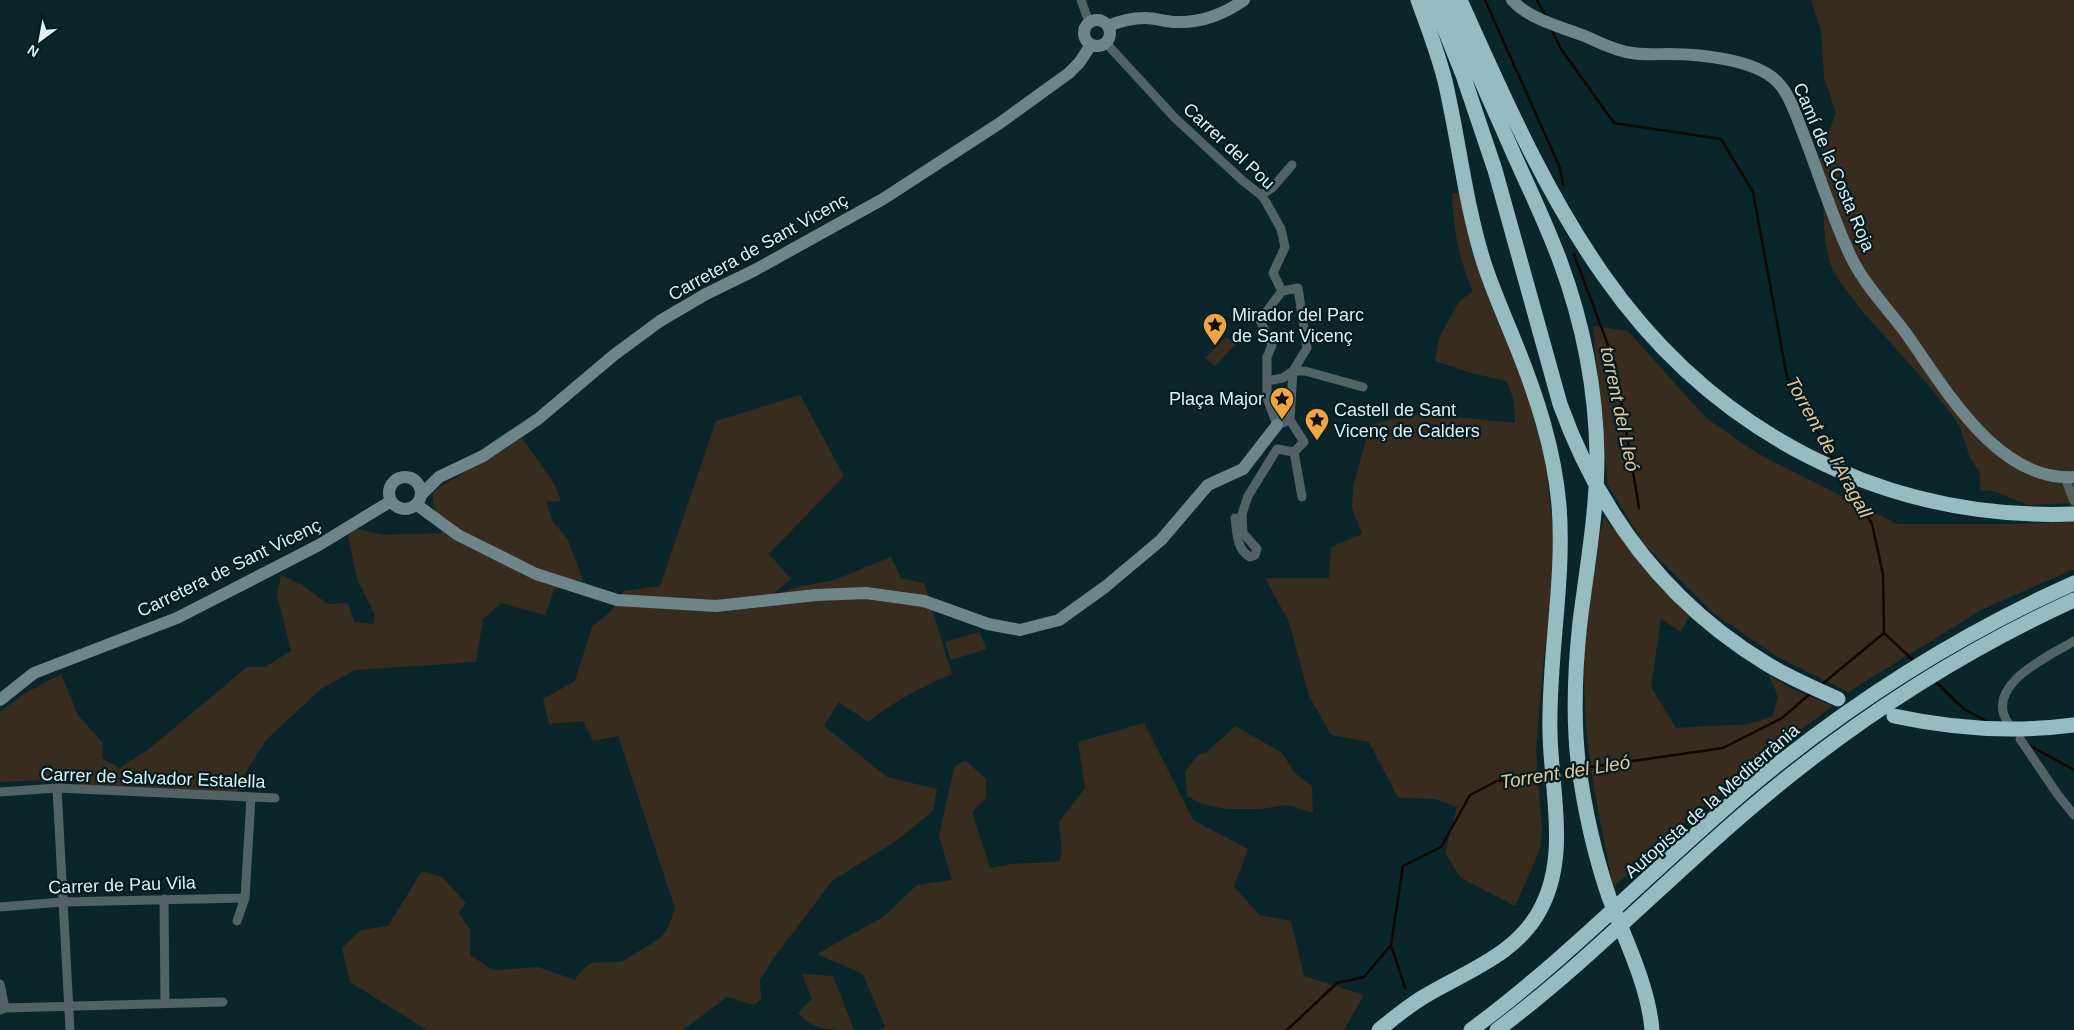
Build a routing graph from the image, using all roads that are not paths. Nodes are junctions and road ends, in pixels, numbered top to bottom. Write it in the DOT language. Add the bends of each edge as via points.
graph roads {
  1 [pos="1081,0"];
  2 [pos="1244,0"];
  3 [pos="1418,0"];
  4 [pos="1433,0"];
  5 [pos="1445,0"];
  6 [pos="1460,0"];
  7 [pos="1512,0"];
  8 [pos="1089,22"];
  9 [pos="1108,26"];
  10 [pos="1106,43"];
  11 [pos="1091,45"];
  12 [pos="1292,165"];
  13 [pos="1260,195"];
  14 [pos="1282,291"];
  15 [pos="1293,372"];
  16 [pos="1267,382"];
  17 [pos="1364,387"];
  18 [pos="1290,420"];
  19 [pos="1277,424"];
  20 [pos="1294,452"];
  21 [pos="411,477"];
  22 [pos="439,477"];
  23 [pos="2070,477"];
  24 [pos="1302,497"];
  25 [pos="419,499"];
  26 [pos="2073,499"];
  27 [pos="391,501"];
  28 [pos="2074,514"];
  29 [pos="1235,518"];
  30 [pos="2074,583"];
  31 [pos="2074,600"];
  32 [pos="2074,640"];
  33 [pos="1838,699"];
  34 [pos="0,700"];
  35 [pos="1894,716"];
  36 [pos="2008,723"];
  37 [pos="2074,725"];
  38 [pos="2020,739"];
  39 [pos="57,788"];
  40 [pos="0,792"];
  41 [pos="251,797"];
  42 [pos="275,798"];
  43 [pos="2074,815"];
  44 [pos="245,898"];
  45 [pos="164,899"];
  46 [pos="62,902"];
  47 [pos="0,907"];
  48 [pos="237,921"];
  49 [pos="0,984"];
  50 [pos="223,1002"];
  51 [pos="165,1003"];
  52 [pos="69,1007"];
  53 [pos="2,1009"];
  54 [pos="70,1030"];
  55 [pos="1379,1030"];
  56 [pos="1471,1030"];
  57 [pos="1497,1030"];
  58 [pos="1652,1030"];
  1 -- 8 [label="street"];
  2 -- 9 [label="street" via="1214,17 1200,20 1175,22 1146,18"];
  3 -- 55 [label="highway" via="1445,83 1483,262 1541,412 1555,476 1560,566 1549,717 1556,856 1541,909 1517,940 1494,958 1422,998"];
  4 -- 33 [label="highway" via="1495,170 1560,404 1602,498 1648,563 1702,618 1768,665"];
  5 -- 58 [label="highway" via="1552,239 1568,284 1588,362 1597,454 1594,524 1576,668 1579,762 1598,863 1641,981"];
  6 -- 28 [label="highway" via="1533,157 1583,244 1642,325 1713,395 1796,450 1888,490 1981,510"];
  7 -- 23 [label="street, Camí de la Costa Roja" via="1534,16 1620,50 1724,60 1756,69 1774,79 1783,88 1791,105 1851,258 1966,415 1990,441 2023,465 2047,474"];
  8 -- 9 [label="street" via="1097,20"];
  8 -- 11 [label="street" via="1084,34"];
  9 -- 10 [label="street" via="1110,35"];
  10 -- 11 [label="street"];
  10 -- 13 [label="street, Carrer del Pou" via="1174,118"];
  11 -- 22 [label="street, Carretera de Sant Vicenç" via="1069,73 1000,123 883,199 660,321 509,440"];
  12 -- 13 [label="street" via="1272,188"];
  13 -- 14 [label="street, Carrer del Pou" via="1281,229 1285,247 1273,273"];
  14 -- 15 [label="street" via="1298,288 1307,348"];
  14 -- 16 [label="street" via="1260,320 1272,345 1267,357"];
  15 -- 16 [label="street"];
  15 -- 17 [label="street" via="1305,371"];
  15 -- 18 [label="street"];
  16 -- 19 [label="street" via="1267,398"];
  18 -- 19 [label="street"];
  18 -- 20 [label="street" via="1304,442"];
  19 -- 25 [label="street" via="1244,469 1208,485 1161,540 1104,587 1059,620 1020,630 988,624 924,601 866,593 716,606 617,600 536,574 458,534"];
  20 -- 24 [label="street"];
  20 -- 29 [label="street" via="1277,449 1248,496 1241,520 1243,533 1257,550 1255,555 1244,554 1238,542"];
  21 -- 22 [label="street, Carretera de Sant Vicenç"];
  21 -- 25 [label="street" via="420,485"];
  21 -- 27 [label="street" via="401,477 393,482 389,491"];
  22 -- 25 [label="street, Carretera de Sant Vicenç"];
  23 -- 26 [label="street"];
  25 -- 27 [label="street" via="403,509"];
  27 -- 34 [label="street, Carretera de Sant Vicenç" via="319,545 177,618 34,673"];
  30 -- 56 [label="highway, Autopista de la Mediterrània" via="1954,645 1845,715 1752,786 1592,930"];
  31 -- 57 [label="highway, Autopista de la Mediterrània" via="1967,656 1866,719 1762,798 1601,944"];
  32 -- 36 [label="street" via="2026,670 2009,686 2002,706"];
  35 -- 37 [label="highway" via="1984,730"];
  38 -- 43 [label="street"];
  39 -- 40 [label="street, Carrer de Salvador Estalella"];
  39 -- 41 [label="street, Carrer de Salvador Estalella"];
  39 -- 46 [label="street"];
  41 -- 42 [label="street, Carrer de Salvador Estalella"];
  41 -- 44 [label="street"];
  44 -- 45 [label="street, Carrer de Pau Vila"];
  44 -- 48 [label="street"];
  45 -- 46 [label="street, Carrer de Pau Vila"];
  45 -- 51 [label="street"];
  46 -- 47 [label="street, Carrer de Pau Vila"];
  46 -- 52 [label="street"];
  49 -- 53 [label="street"];
  50 -- 51 [label="street"];
  51 -- 52 [label="street"];
  52 -- 53 [label="street"];
  52 -- 54 [label="street"];
}
